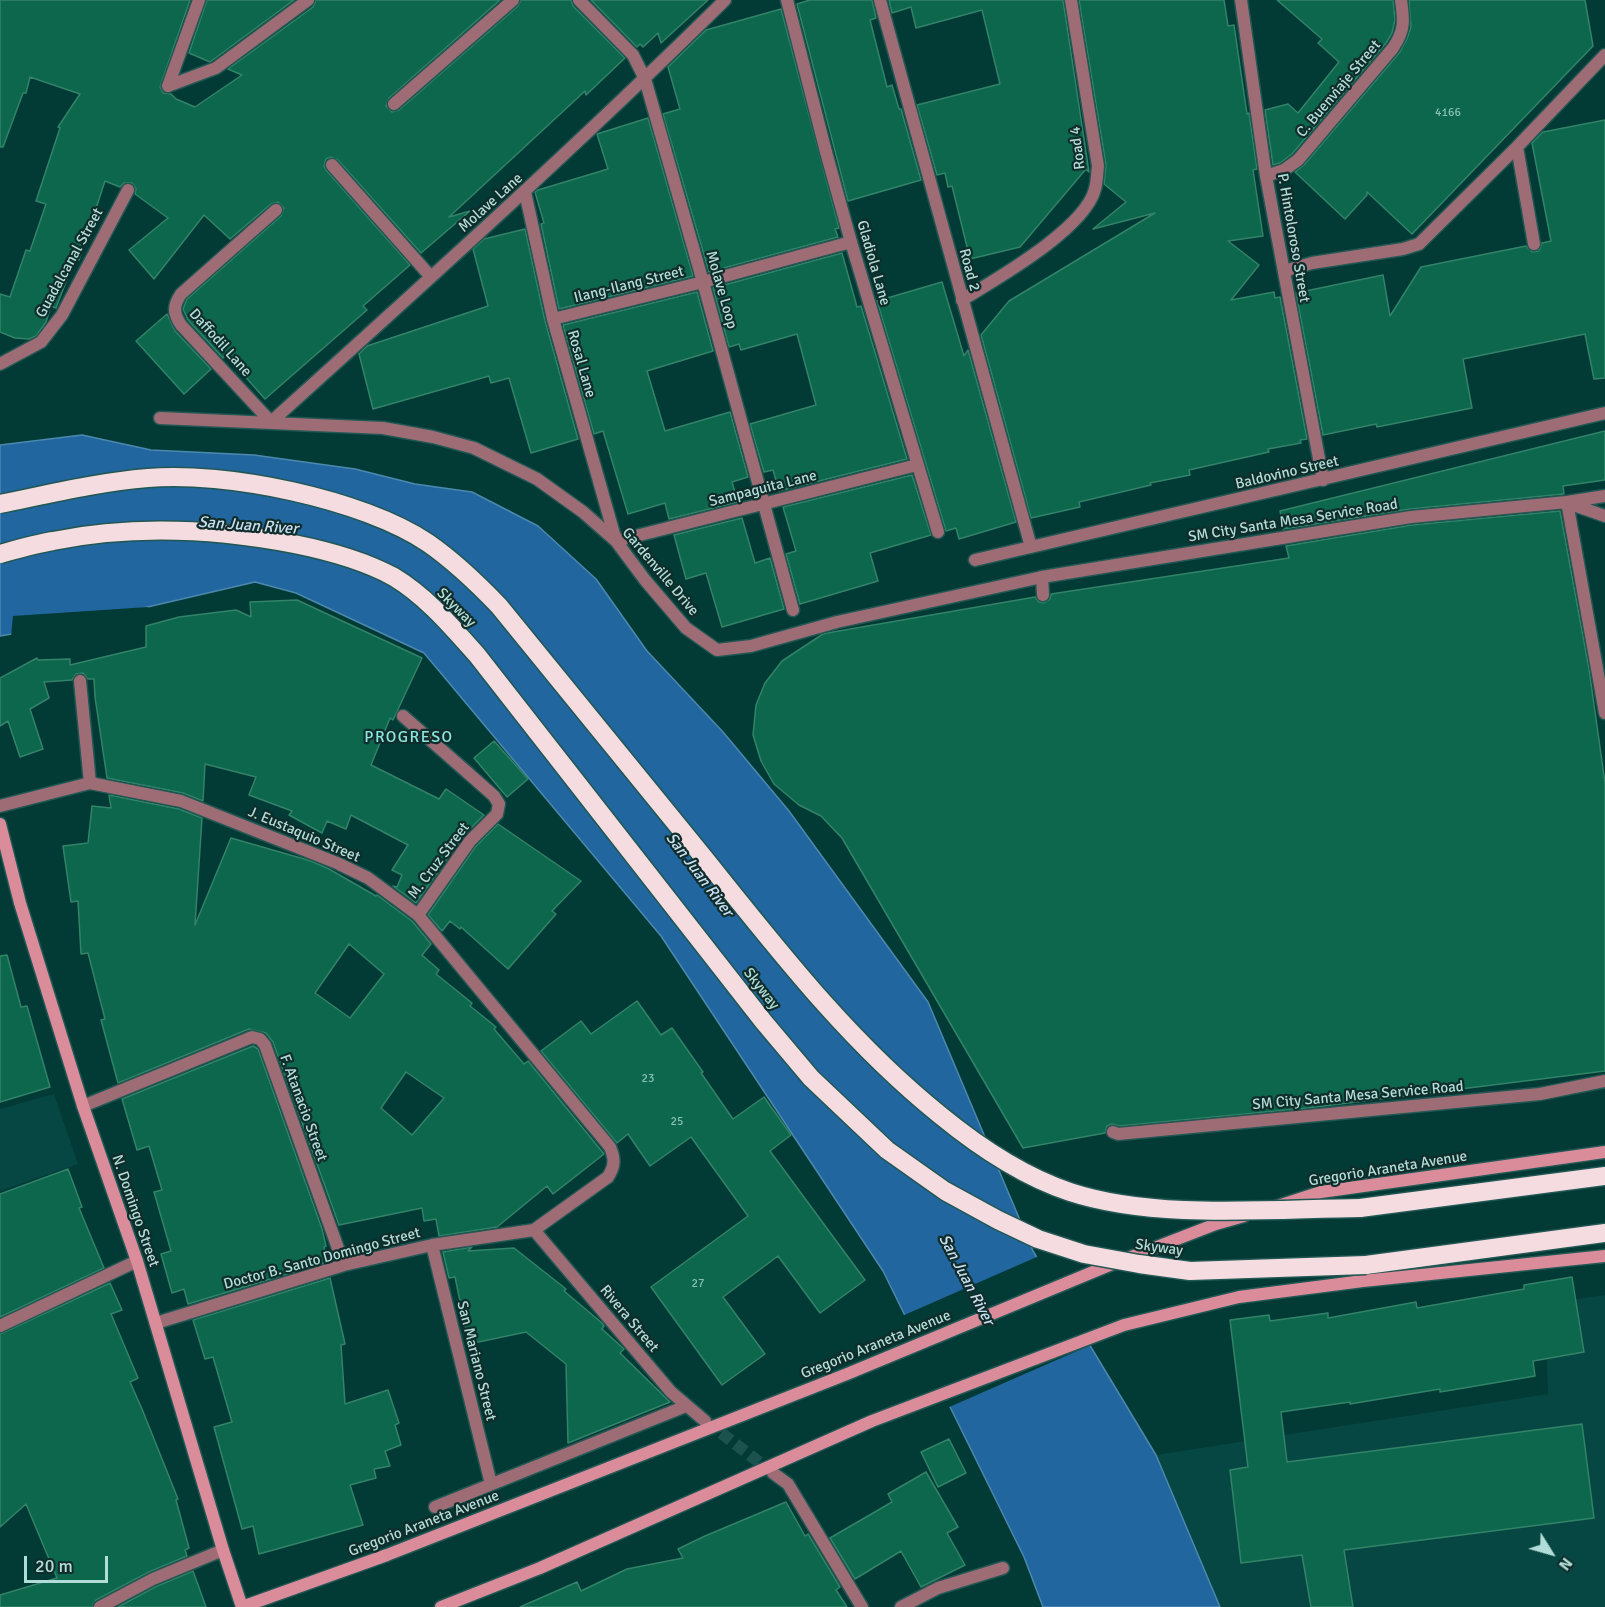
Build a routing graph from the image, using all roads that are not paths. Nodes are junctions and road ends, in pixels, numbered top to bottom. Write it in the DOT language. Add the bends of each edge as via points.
graph roads {
  1 [pos="199,0"];
  2 [pos="308,0"];
  3 [pos="513,0"];
  4 [pos="579,0"];
  5 [pos="725,0"];
  6 [pos="787,0"];
  7 [pos="880,0"];
  8 [pos="1071,0"];
  9 [pos="1241,0"];
  10 [pos="1401,0"];
  11 [pos="1604,57"];
  12 [pos="645,79"];
  13 [pos="394,104"];
  14 [pos="1517,147"];
  15 [pos="332,165"];
  16 [pos="1266,176"];
  17 [pos="128,190"];
  18 [pos="525,192"];
  19 [pos="276,210"];
  20 [pos="851,242"];
  21 [pos="1534,244"];
  22 [pos="1284,271"];
  23 [pos="431,277"];
  24 [pos="703,282"];
  25 [pos="962,300"];
  26 [pos="552,319"];
  27 [pos="0,364"];
  28 [pos="1605,412"];
  29 [pos="160,418"];
  30 [pos="272,422"];
  31 [pos="917,465"];
  32 [pos="1323,480"];
  33 [pos="1605,496"];
  34 [pos="1567,502"];
  35 [pos="0,504"];
  36 [pos="765,504"];
  37 [pos="1605,516"];
  38 [pos="938,532"];
  39 [pos="616,541"];
  40 [pos="1031,548"];
  41 [pos="0,554"];
  42 [pos="975,560"];
  43 [pos="1042,577"];
  44 [pos="1043,595"];
  45 [pos="793,610"];
  46 [pos="80,681"];
  47 [pos="1605,713"];
  48 [pos="403,716"];
  49 [pos="90,783"];
  50 [pos="0,806"];
  51 [pos="0,824"];
  52 [pos="418,915"];
  53 [pos="1605,1081"];
  54 [pos="83,1106"];
  55 [pos="1113,1132"];
  56 [pos="1605,1152"];
  57 [pos="614,1162"];
  58 [pos="1605,1176"];
  59 [pos="534,1230"];
  60 [pos="1605,1233"];
  61 [pos="432,1245"];
  62 [pos="1605,1256"];
  63 [pos="137,1261"];
  64 [pos="344,1266"];
  65 [pos="156,1323"];
  66 [pos="0,1326"];
  67 [pos="686,1406"];
  68 [pos="705,1421"];
  69 [pos="773,1473"];
  70 [pos="491,1484"];
  71 [pos="435,1507"];
  72 [pos="223,1550"];
  73 [pos="1003,1568"];
  74 [pos="100,1607"];
  75 [pos="242,1607"];
  76 [pos="441,1607"];
  77 [pos="862,1607"];
  78 [pos="901,1607"];
  1 -- 2 [label="street" via="166,90 216,68"];
  3 -- 13 [label="street"];
  4 -- 12 [label="street, Molave Loop" via="633,55"];
  5 -- 12 [label="street, Molave Lane"];
  6 -- 20 [label="street, Gladiola Lane"];
  7 -- 25 [label="street, Road 2"];
  8 -- 25 [label="street, Road 4" via="1098,166 1095,191 1082,211 1041,251"];
  9 -- 16 [label="street, P. Hintoloroso Street"];
  10 -- 16 [label="street, C. Buenviaje Street" via="1404,23 1393,48 1298,160 1284,171"];
  11 -- 14 [label="street"];
  12 -- 18 [label="street, Molave Lane"];
  12 -- 24 [label="street, Molave Loop"];
  14 -- 21 [label="street"];
  14 -- 22 [label="street" via="1419,244"];
  15 -- 23 [label="street"];
  16 -- 22 [label="street, P. Hintoloroso Street"];
  17 -- 27 [label="street, Guadalcanal Street" via="62,315 40,342"];
  18 -- 23 [label="street, Molave Lane"];
  18 -- 26 [label="street, Rosal Lane"];
  19 -- 30 [label="street, Daffodil Lane" via="181,294 174,309 181,326"];
  20 -- 24 [label="street, Ilang-Ilang Street"];
  20 -- 31 [label="street, Gladiola Lane"];
  22 -- 32 [label="street, P. Hintoloroso Street"];
  23 -- 30 [label="street, Molave Lane"];
  24 -- 26 [label="street, Ilang-Ilang Street"];
  24 -- 36 [label="street, Molave Loop"];
  25 -- 40 [label="street, Road 2"];
  26 -- 39 [label="street, Rosal Lane"];
  28 -- 32 [label="street, Baldovino Street"];
  29 -- 30 [label="street, Gardenville Drive"];
  30 -- 39 [label="street, Gardenville Drive" via="383,428 474,448 537,479"];
  31 -- 36 [label="street, Sampaguita Lane"];
  31 -- 38 [label="street, Gladiola Lane"];
  32 -- 40 [label="street, Baldovino Street"];
  33 -- 34 [label="street, SM City Santa Mesa Service Road"];
  34 -- 37 [label="street, SM City Santa Mesa Service Road"];
  34 -- 43 [label="street, SM City Santa Mesa Service Road" via="1411,517"];
  34 -- 47 [label="street"];
  35 -- 58 [label="highway, Skyway, bridge" via="102,483 150,477 195,478 244,483 336,502 427,542 500,606 804,982 867,1051 964,1135 1017,1169 1070,1192 1128,1206 1200,1210 1360,1208"];
  36 -- 39 [label="street, Sampaguita Lane"];
  36 -- 45 [label="street, Molave Loop"];
  39 -- 43 [label="street, Gardenville Drive" via="686,627 717,650 751,646 837,622"];
  40 -- 42 [label="street, Baldovino Street"];
  41 -- 60 [label="highway, Skyway, bridge" via="54,540 117,532 204,531 314,548 355,560 396,579 426,601 477,655 811,1078 887,1150 945,1191 1038,1239 1084,1254 1190,1271 1366,1266"];
  43 -- 44 [label="street"];
  46 -- 49 [label="street"];
  48 -- 52 [label="street, M. Cruz Street" via="499,804 497,814 470,841"];
  49 -- 50 [label="street, J. Eustaquio Street"];
  49 -- 52 [label="street, J. Eustaquio Street" via="182,801 338,863 368,878"];
  51 -- 54 [label="main road, N. Domingo Street" via="20,903"];
  52 -- 57 [label="street, J. Eustaquio Street" via="610,1147"];
  53 -- 55 [label="street, SM City Santa Mesa Service Road" via="1539,1094"];
  54 -- 63 [label="main road, N. Domingo Street"];
  54 -- 64 [label="street, F. Atanacio Street" via="252,1037 260,1039"];
  56 -- 75 [label="main road, Gregorio Araneta Avenue" via="1321,1192 1216,1224 387,1555"];
  57 -- 59 [label="street, Doctor B. Santo Domingo Street" via="608,1177"];
  59 -- 61 [label="street, Doctor B. Santo Domingo Street"];
  59 -- 67 [label="street, Rivera Street"];
  61 -- 64 [label="street, Doctor B. Santo Domingo Street"];
  61 -- 70 [label="street, San Mariano Street"];
  62 -- 76 [label="main road" via="1239,1297 1124,1325 872,1421 540,1568"];
  63 -- 65 [label="main road, N. Domingo Street"];
  63 -- 66 [label="street"];
  64 -- 65 [label="street, Doctor B. Santo Domingo Street"];
  65 -- 72 [label="main road, N. Domingo Street"];
  67 -- 68 [label="street, Rivera Street"];
  67 -- 70 [label="street"];
  69 -- 77 [label="street" via="788,1484"];
  70 -- 71 [label="street"];
  72 -- 74 [label="street" via="153,1579"];
  72 -- 75 [label="main road, N. Domingo Street"];
  73 -- 78 [label="street" via="938,1588"];
}
